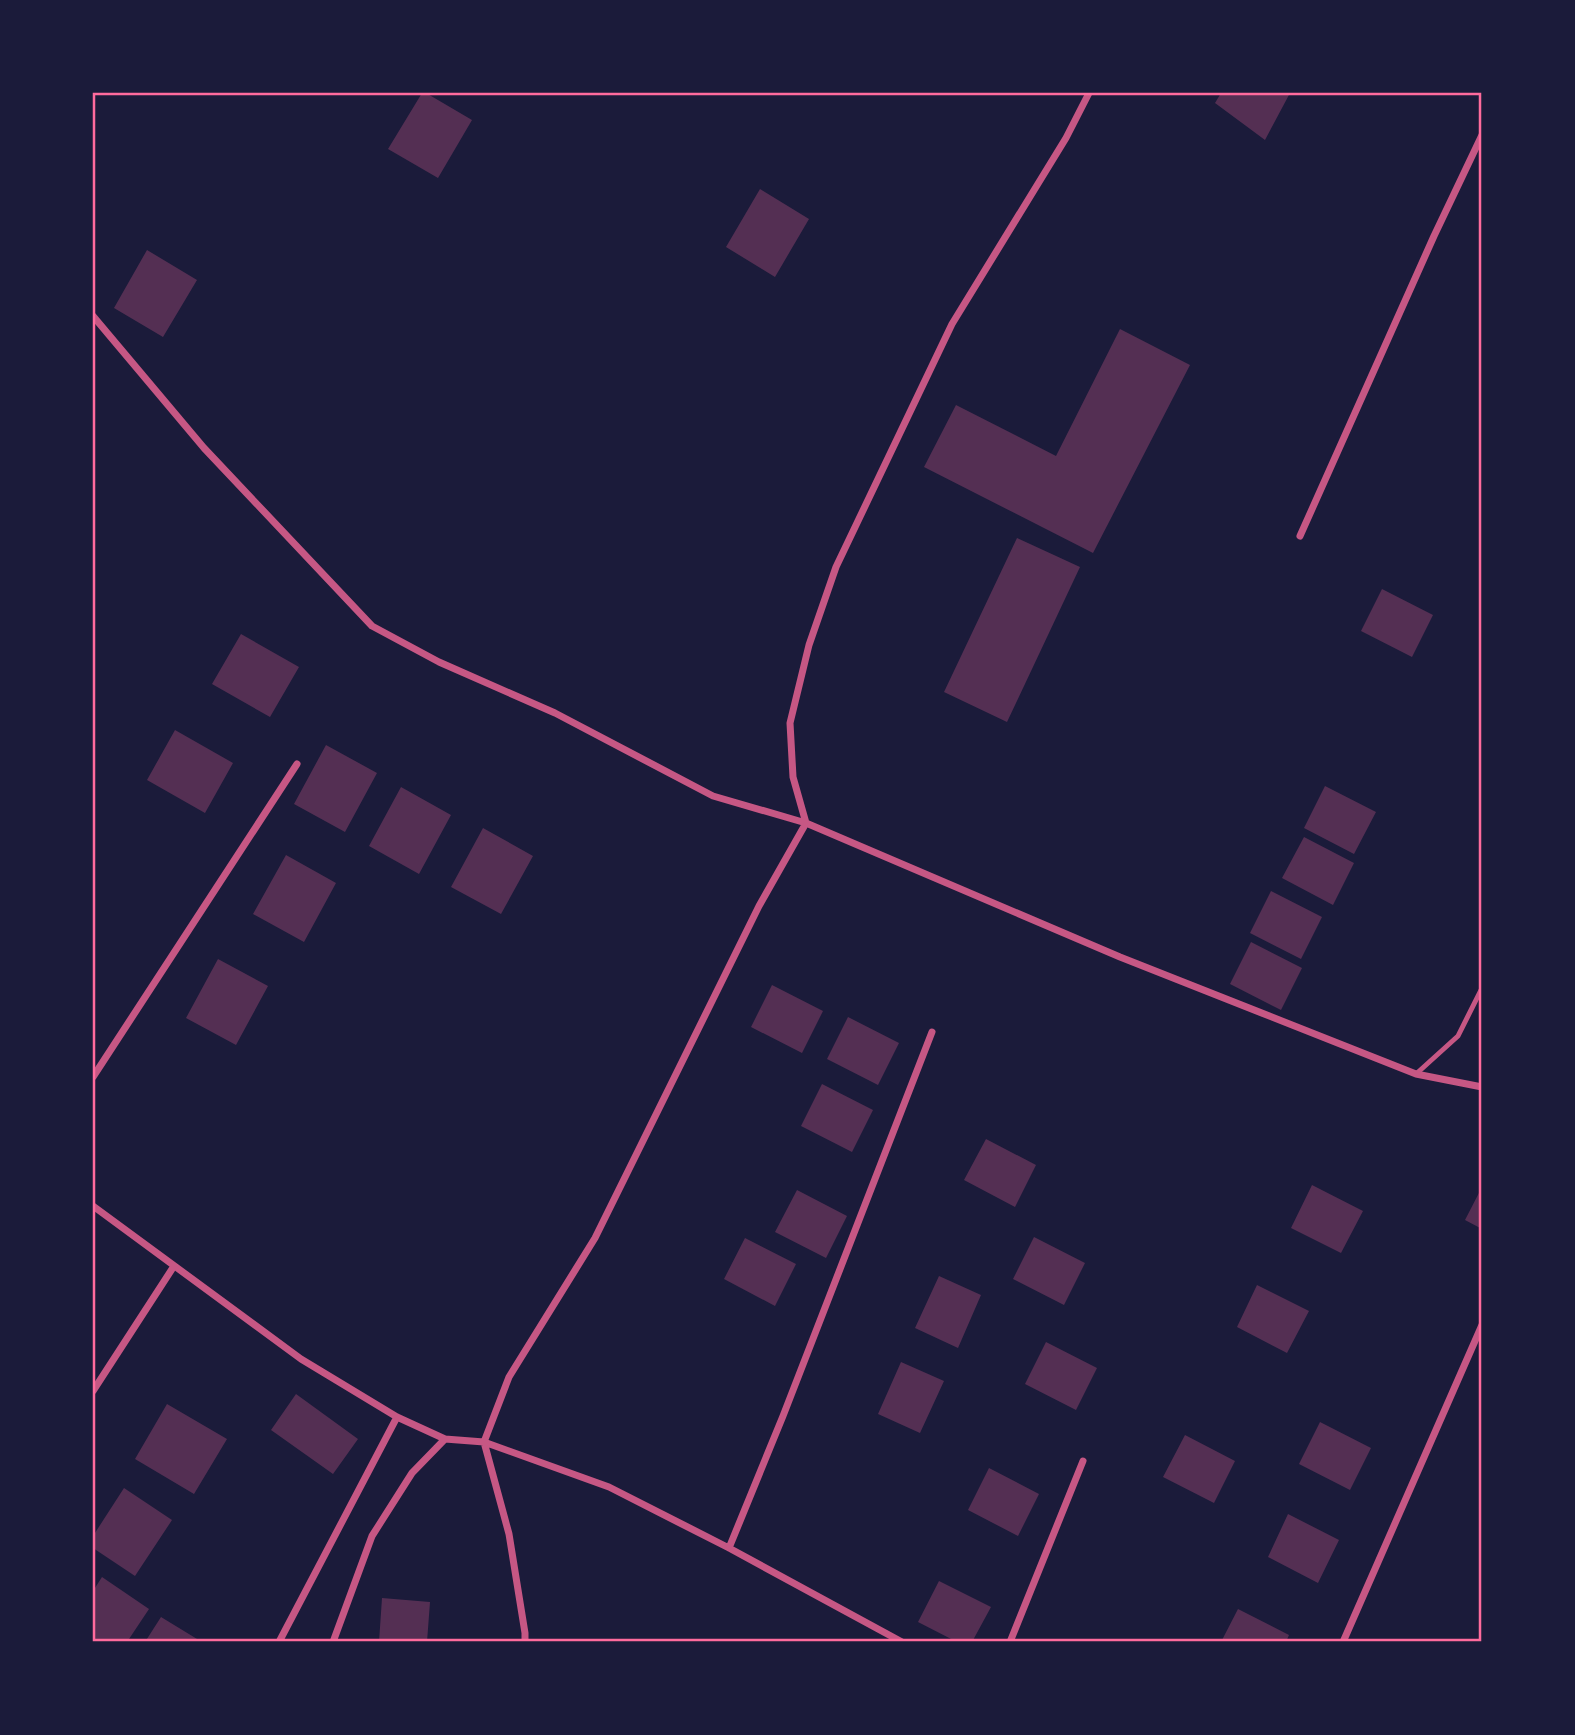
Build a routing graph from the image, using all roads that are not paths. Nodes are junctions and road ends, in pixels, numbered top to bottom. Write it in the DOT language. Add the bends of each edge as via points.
graph roads {
  1 [pos="1089,93"];
  2 [pos="1482,135"];
  3 [pos="93,316"];
  4 [pos="1300,536"];
  5 [pos="297,764"];
  6 [pos="806,823"];
  7 [pos="1482,988"];
  8 [pos="932,1032"];
  9 [pos="1416,1074"];
  10 [pos="93,1077"];
  11 [pos="1482,1087"];
  12 [pos="93,1206"];
  13 [pos="174,1266"];
  14 [pos="1482,1325"];
  15 [pos="93,1391"];
  16 [pos="397,1417"];
  17 [pos="445,1439"];
  18 [pos="484,1442"];
  19 [pos="1083,1461"];
  20 [pos="729,1548"];
  21 [pos="279,1642"];
  22 [pos="333,1642"];
  23 [pos="525,1642"];
  24 [pos="902,1642"];
  25 [pos="1010,1642"];
  26 [pos="1343,1642"];
  1 -- 6 [label="street" via="951,324 836,566 808,645 790,723 793,777"];
  2 -- 4 [label="street"];
  3 -- 6 [label="street" via="204,447 372,626 439,662 555,713 713,796"];
  5 -- 10 [label="street"];
  6 -- 9 [label="street" via="1120,957"];
  6 -- 18 [label="street" via="759,906 595,1238 509,1377"];
  7 -- 9 [label="lane" via="1458,1036"];
  8 -- 20 [label="street"];
  9 -- 11 [label="street"];
  12 -- 13 [label="street"];
  13 -- 15 [label="street"];
  13 -- 16 [label="street" via="301,1359"];
  14 -- 26 [label="street"];
  16 -- 17 [label="street"];
  16 -- 21 [label="street"];
  17 -- 18 [label="street"];
  17 -- 22 [label="street" via="412,1473 372,1536"];
  18 -- 20 [label="street" via="609,1487"];
  18 -- 23 [label="street" via="509,1534"];
  19 -- 25 [label="street"];
  20 -- 24 [label="street"];
}
